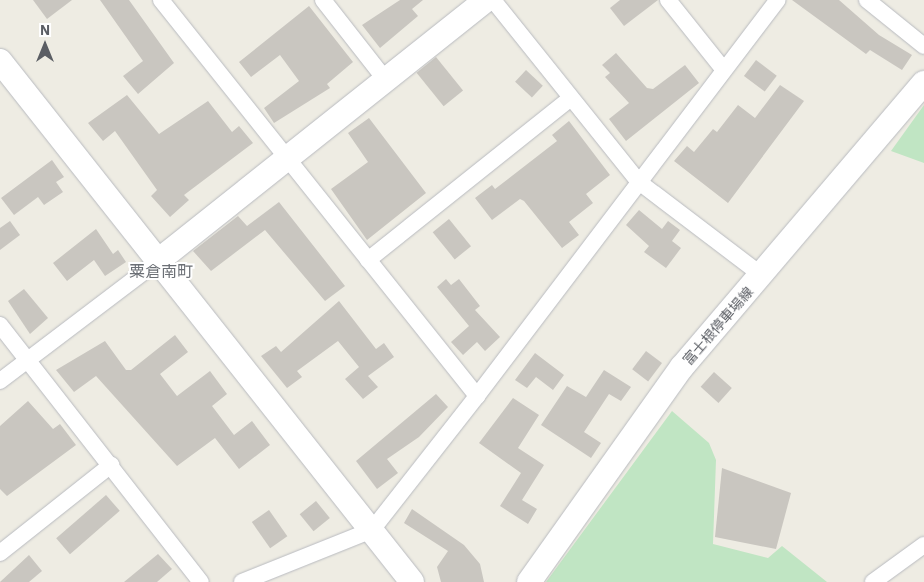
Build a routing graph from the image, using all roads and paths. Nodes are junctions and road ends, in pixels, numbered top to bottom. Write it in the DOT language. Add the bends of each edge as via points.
graph roads {
  1 [pos="161,0"];
  2 [pos="323,0"];
  3 [pos="486,0"];
  4 [pos="493,0"];
  5 [pos="668,0"];
  6 [pos="778,0"];
  7 [pos="867,0"];
  8 [pos="924,46"];
  9 [pos="0,61"];
  10 [pos="723,70"];
  11 [pos="385,79"];
  12 [pos="924,83"];
  13 [pos="570,99"];
  14 [pos="286,160"];
  15 [pos="639,182"];
  16 [pos="368,260"];
  17 [pos="158,261"];
  18 [pos="763,276"];
  19 [pos="0,325"];
  20 [pos="27,360"];
  21 [pos="0,381"];
  22 [pos="477,396"];
  23 [pos="111,465"];
  24 [pos="372,530"];
  25 [pos="924,545"];
  26 [pos="0,553"];
  27 [pos="201,582"];
  28 [pos="242,582"];
  29 [pos="412,582"];
  30 [pos="529,582"];
  31 [pos="873,582"];
  1 -- 14 [label="street"];
  2 -- 11 [label="street"];
  3 -- 11 [label="street"];
  4 -- 13 [label="street"];
  5 -- 10 [label="street"];
  6 -- 10 [label="street"];
  7 -- 8 [label="street"];
  9 -- 17 [label="street"];
  10 -- 15 [label="street"];
  11 -- 14 [label="street"];
  12 -- 18 [label="street, 富士根停車場線"];
  13 -- 15 [label="street"];
  13 -- 16 [label="street"];
  14 -- 16 [label="street"];
  14 -- 17 [label="street"];
  15 -- 18 [label="street"];
  15 -- 22 [label="street"];
  16 -- 22 [label="street"];
  17 -- 20 [label="street"];
  17 -- 24 [label="street"];
  18 -- 30 [label="street, 富士根停車場線" via="682,367"];
  19 -- 20 [label="street"];
  20 -- 21 [label="street"];
  20 -- 23 [label="street"];
  22 -- 24 [label="street"];
  23 -- 26 [label="street"];
  23 -- 27 [label="street"];
  24 -- 28 [label="street"];
  24 -- 29 [label="street"];
  25 -- 31 [label="street"];
}
